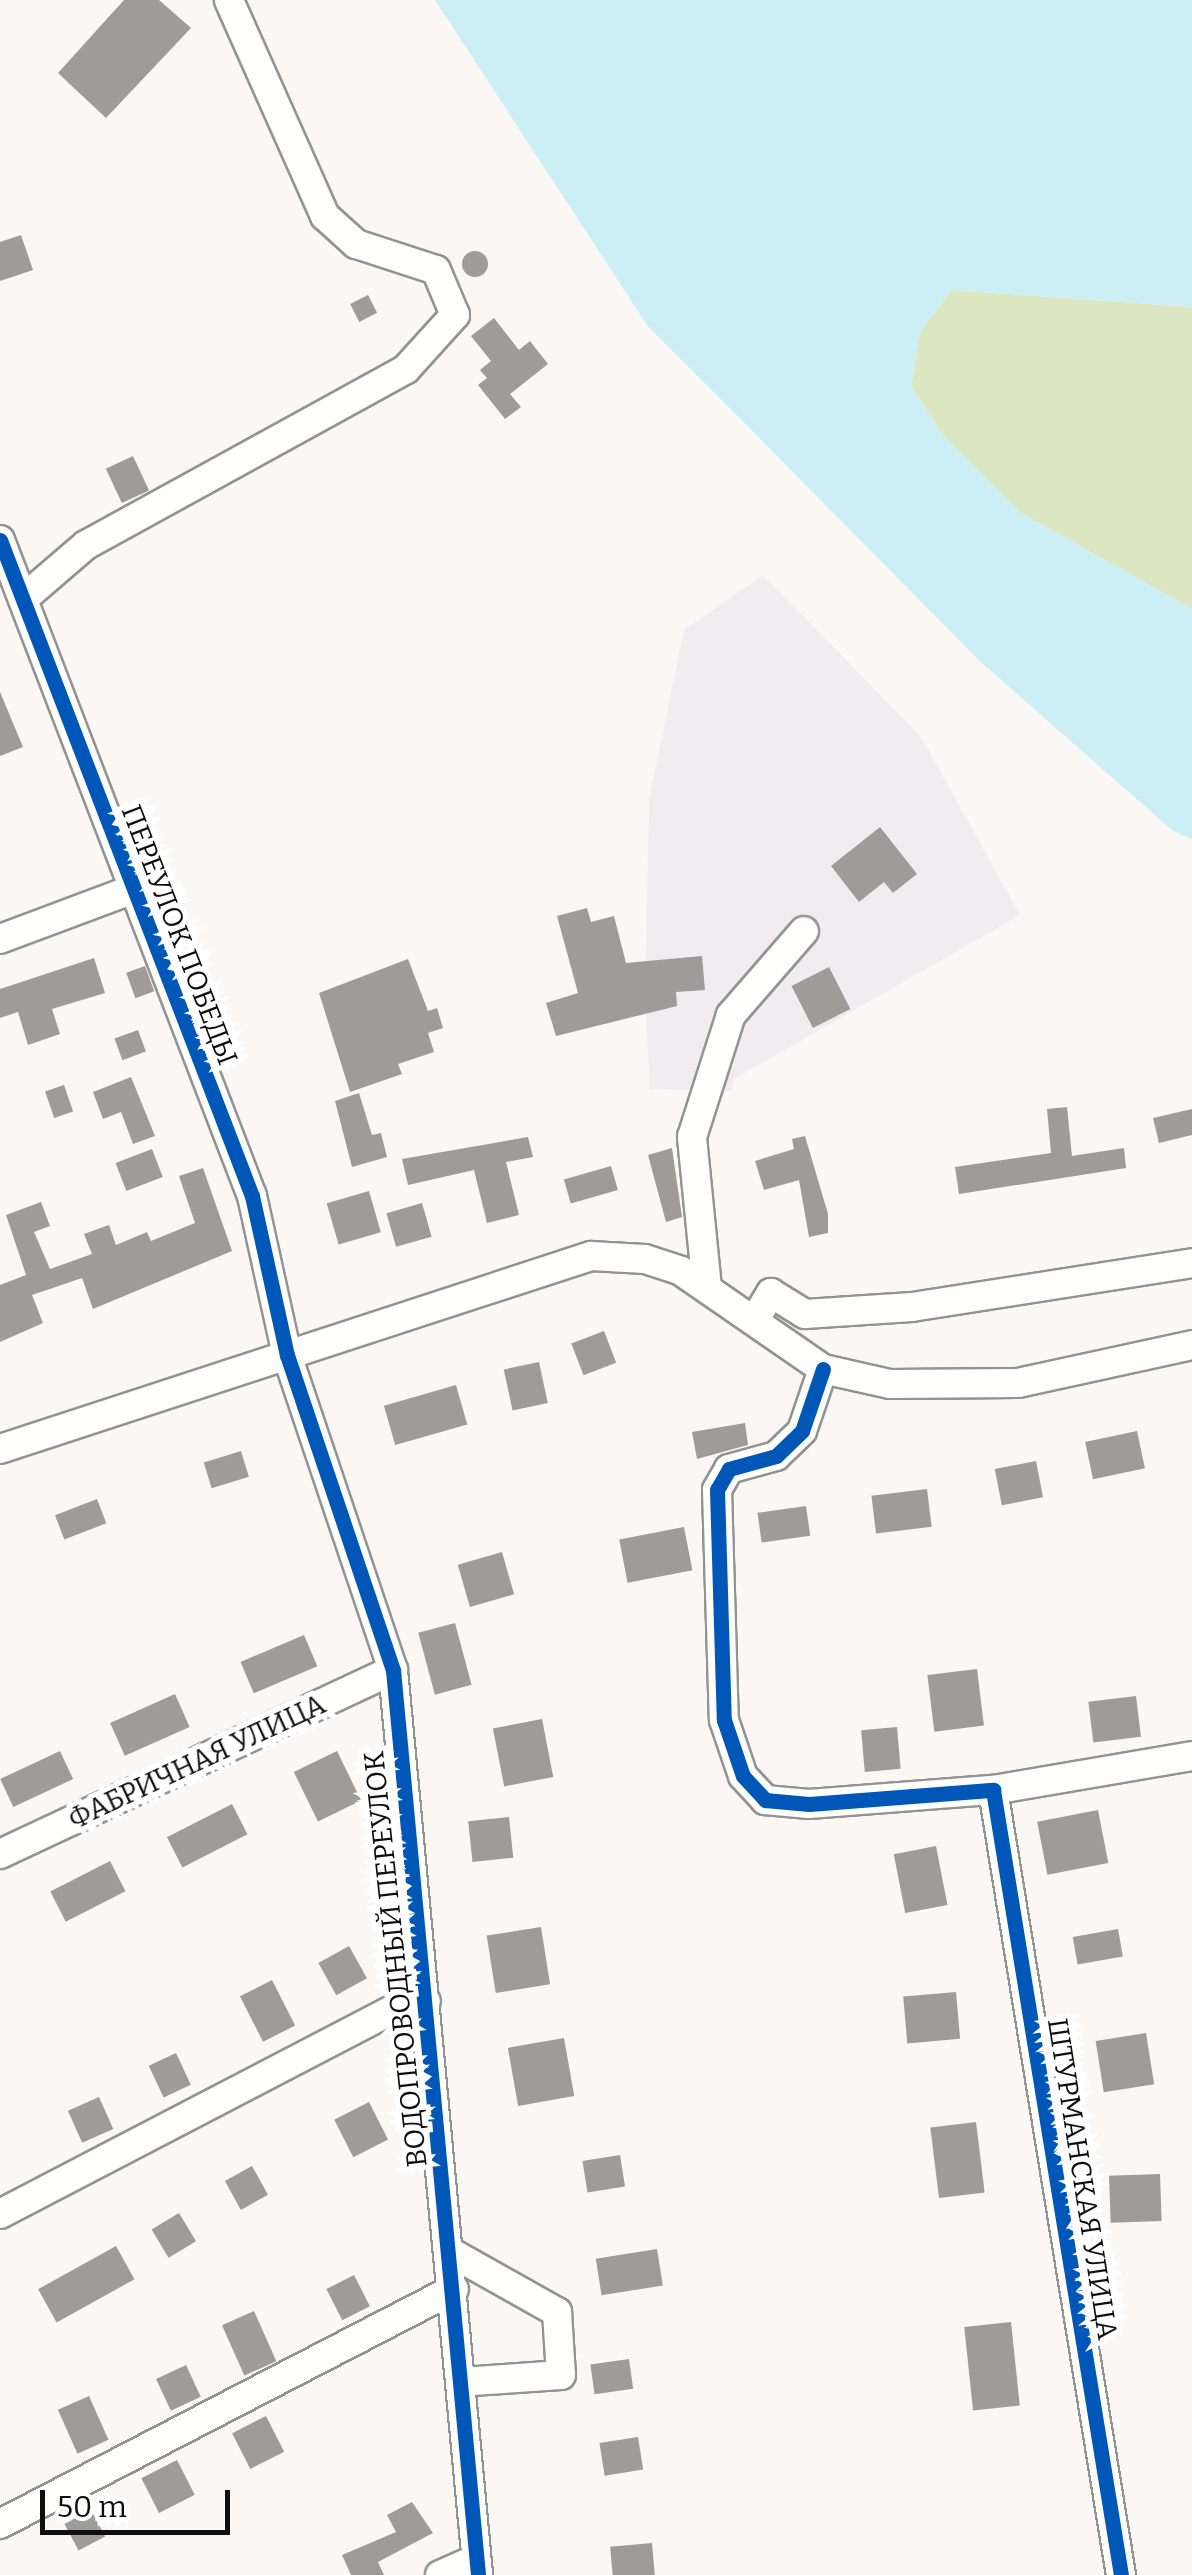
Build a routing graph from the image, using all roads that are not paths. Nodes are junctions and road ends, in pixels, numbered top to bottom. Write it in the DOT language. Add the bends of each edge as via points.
graph roads {
  1 [pos="228,0"];
  2 [pos="0,540"];
  3 [pos="23,599"];
  4 [pos="134,889"];
  5 [pos="804,932"];
  6 [pos="0,939"];
  7 [pos="1192,1262"];
  8 [pos="707,1288"];
  9 [pos="754,1321"];
  10 [pos="1192,1345"];
  11 [pos="287,1354"];
  12 [pos="822,1369"];
  13 [pos="0,1449"];
  14 [pos="393,1670"];
  15 [pos="1192,1756"];
  16 [pos="993,1790"];
  17 [pos="0,1854"];
  18 [pos="414,2002"];
  19 [pos="0,2214"];
  20 [pos="450,2252"];
  21 [pos="454,2289"];
  22 [pos="462,2382"];
  23 [pos="0,2524"];
  24 [pos="477,2567"];
  25 [pos="440,2575"];
  26 [pos="1122,2575"];
  1 -- 3 [label="street" via="326,216 356,244 436,270 454,315 406,368 86,545"];
  2 -- 3 [label="street, ПЕРЕУЛОК ПОБЕДЫ"];
  3 -- 4 [label="street, ПЕРЕУЛОК ПОБЕДЫ"];
  4 -- 6 [label="street"];
  4 -- 11 [label="street, ПЕРЕУЛОК ПОБЕДЫ" via="252,1196"];
  5 -- 8 [label="street" via="731,1015 692,1137"];
  7 -- 9 [label="street" via="912,1307 804,1314 770,1294"];
  8 -- 9 [label="street"];
  8 -- 11 [label="street" via="645,1258 591,1256"];
  9 -- 12 [label="street"];
  10 -- 12 [label="street" via="1018,1383 890,1384"];
  11 -- 13 [label="street"];
  11 -- 14 [label="street, ВОДОПРОВОДНЫЙ ПЕРЕУЛОК"];
  12 -- 16 [label="street" via="802,1431 776,1456 729,1469 717,1490 724,1720 743,1776 765,1800 809,1804"];
  14 -- 17 [label="street, ФАБРИЧНАЯ УЛИЦА"];
  14 -- 18 [label="street, ВОДОПРОВОДНЫЙ ПЕРЕУЛОК"];
  15 -- 16 [label="street"];
  16 -- 26 [label="street, ШТУРМАНСКАЯ УЛИЦА"];
  18 -- 19 [label="street"];
  18 -- 20 [label="street, ВОДОПРОВОДНЫЙ ПЕРЕУЛОК"];
  20 -- 21 [label="street, ВОДОПРОВОДНЫЙ ПЕРЕУЛОК"];
  20 -- 22 [label="street" via="556,2312 561,2375"];
  21 -- 22 [label="street, ВОДОПРОВОДНЫЙ ПЕРЕУЛОК"];
  21 -- 23 [label="street"];
  22 -- 24 [label="street, ВОДОПРОВОДНЫЙ ПЕРЕУЛОК"];
  24 -- 25 [label="street"];
}
